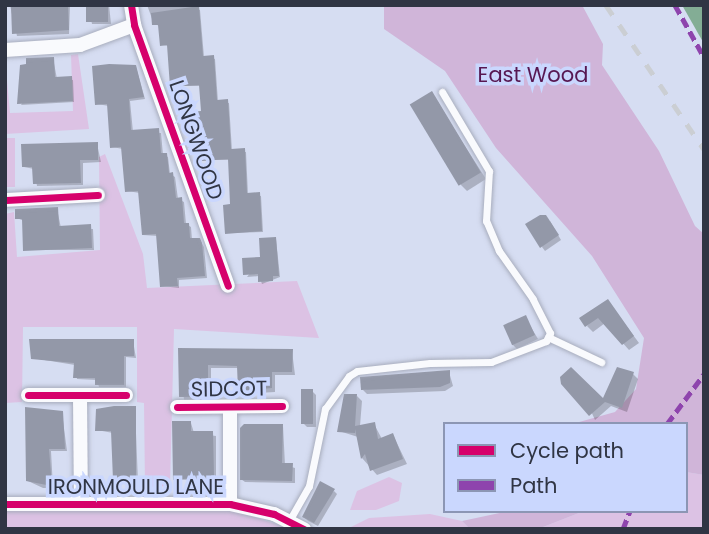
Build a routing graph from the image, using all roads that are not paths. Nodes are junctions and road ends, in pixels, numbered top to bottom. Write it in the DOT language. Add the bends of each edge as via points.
graph roads {
  1 [pos="131,5"];
  2 [pos="134,25"];
  3 [pos="5,50"];
  4 [pos="442,92"];
  5 [pos="99,195"];
  6 [pos="5,200"];
  7 [pos="228,286"];
  8 [pos="548,337"];
  9 [pos="601,362"];
  10 [pos="28,395"];
  11 [pos="126,395"];
  12 [pos="80,396"];
  13 [pos="282,406"];
  14 [pos="230,407"];
  15 [pos="177,408"];
  16 [pos="5,503"];
  17 [pos="81,504"];
  18 [pos="230,504"];
  19 [pos="289,521"];
  20 [pos="304,529"];
  1 -- 2 [label="street, LONGWOOD"];
  2 -- 3 [label="street" via="80,45"];
  2 -- 7 [label="street, LONGWOOD"];
  4 -- 8 [label="lane" via="489,171 486,221 499,251 533,299"];
  5 -- 6 [label="street"];
  8 -- 9 [label="lane"];
  8 -- 19 [label="lane" via="491,362 430,363 357,371 348,376 325,409 309,486"];
  10 -- 12 [label="street"];
  11 -- 12 [label="street"];
  12 -- 17 [label="street"];
  13 -- 14 [label="street, SIDCOT"];
  14 -- 15 [label="street, SIDCOT"];
  14 -- 18 [label="street, SIDCOT"];
  16 -- 17 [label="street, IRONMOULD LANE"];
  17 -- 18 [label="street, IRONMOULD LANE"];
  18 -- 19 [label="street, IRONMOULD LANE"];
  19 -- 20 [label="street, IRONMOULD LANE"];
}
